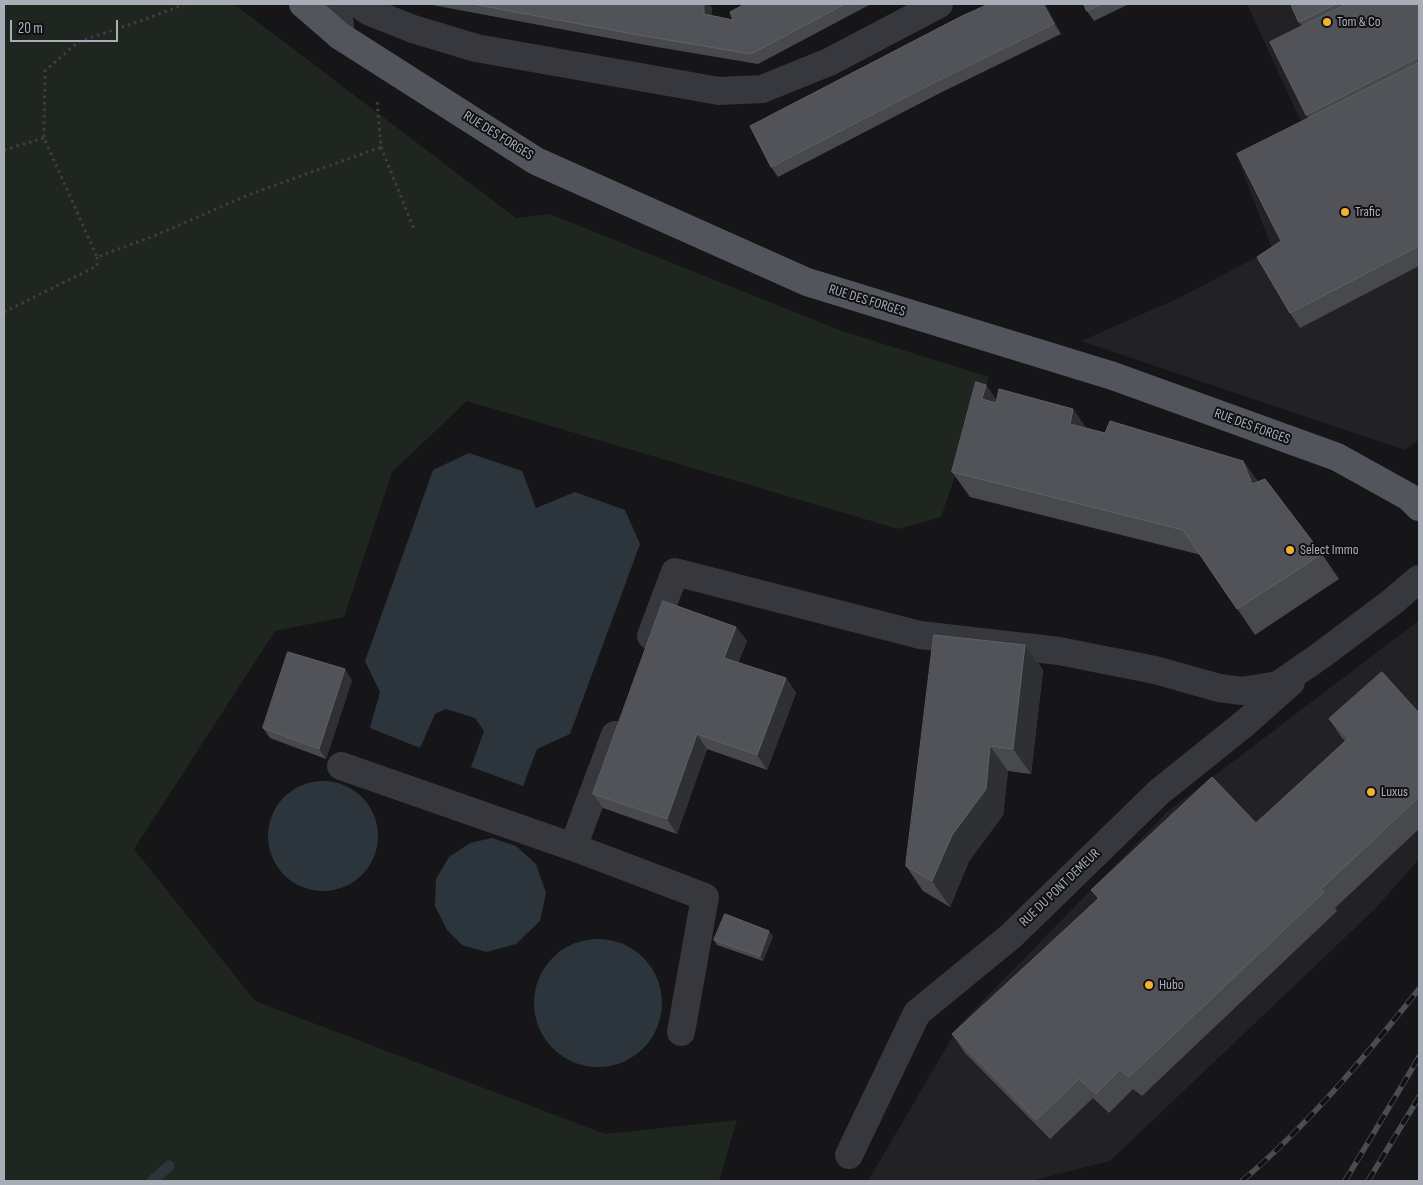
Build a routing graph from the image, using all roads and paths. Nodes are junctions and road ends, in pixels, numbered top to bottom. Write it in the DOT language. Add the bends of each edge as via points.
graph roads {
  1 [pos="185,4"];
  2 [pos="303,4"];
  3 [pos="332,4"];
  4 [pos="358,4"];
  5 [pos="940,4"];
  6 [pos="340,36"];
  7 [pos="374,57"];
  8 [pos="44,138"];
  9 [pos="381,146"];
  10 [pos="4,150"];
  11 [pos="414,230"];
  12 [pos="96,257"];
  13 [pos="4,312"];
  14 [pos="1419,507"];
  15 [pos="1419,579"];
  16 [pos="645,655"];
  17 [pos="1320,656"];
  18 [pos="624,710"];
  19 [pos="341,766"];
  20 [pos="573,847"];
  21 [pos="681,1032"];
  22 [pos="849,1156"];
  1 -- 8 [label="path" via="78,42 46,71"];
  2 -- 6 [label="main road, RUE DES FORGES"];
  3 -- 6 [label="street" via="340,24"];
  4 -- 5 [label="street" via="413,29 476,48 719,91 762,89 830,62"];
  6 -- 7 [label="main road, RUE DES FORGES"];
  7 -- 9 [label="path"];
  7 -- 14 [label="main road, RUE DES FORGES" via="536,161 808,282 1113,376 1337,457 1409,497"];
  8 -- 10 [label="path"];
  8 -- 12 [label="path"];
  9 -- 11 [label="path"];
  9 -- 12 [label="path" via="248,195"];
  12 -- 13 [label="path" via="97,266"];
  15 -- 17 [label="street, RUE DU PONT DEMEUR"];
  16 -- 17 [label="street, RUE DU PONT DEMEUR" via="675,572 920,635 1059,651 1155,670 1219,688 1242,690 1278,685"];
  17 -- 22 [label="street, RUE DU PONT DEMEUR" via="1245,723 1159,792 1011,936 917,1013"];
  18 -- 20 [label="street"];
  19 -- 20 [label="street"];
  20 -- 21 [label="street" via="705,897"];
}
